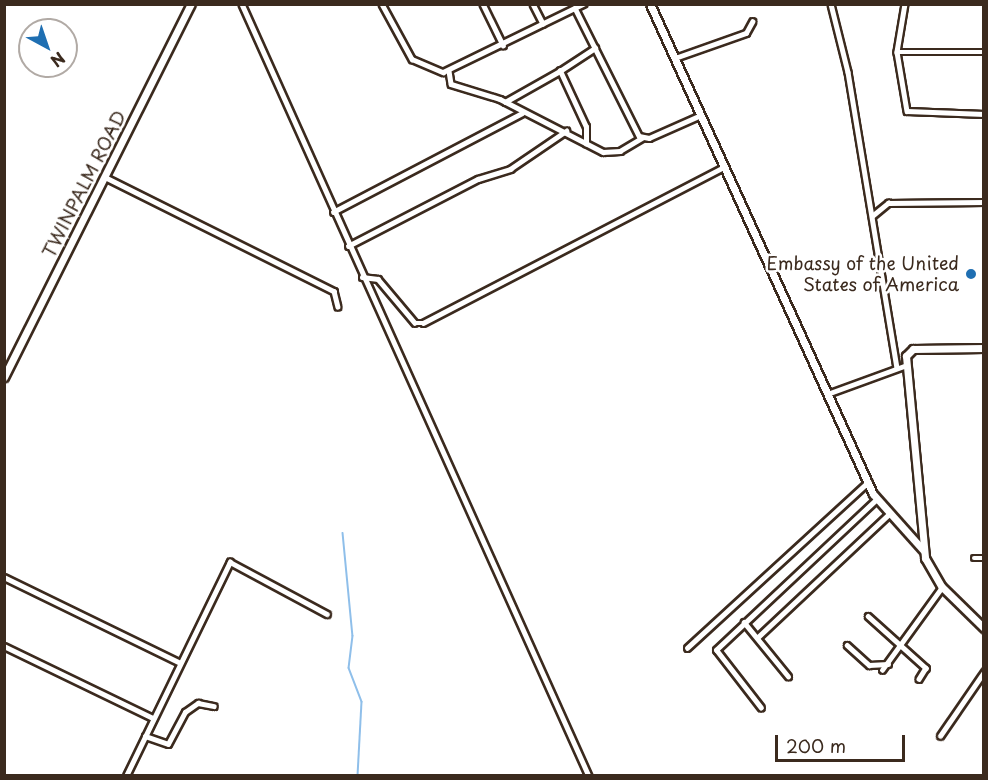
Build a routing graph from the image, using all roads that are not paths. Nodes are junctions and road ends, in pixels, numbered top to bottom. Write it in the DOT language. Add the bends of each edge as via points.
graph roads {
  1 [pos="191,4"];
  2 [pos="242,4"];
  3 [pos="382,4"];
  4 [pos="483,4"];
  5 [pos="533,4"];
  6 [pos="583,4"];
  7 [pos="650,4"];
  8 [pos="831,4"];
  9 [pos="905,4"];
  10 [pos="575,8"];
  11 [pos="752,22"];
  12 [pos="543,24"];
  13 [pos="503,45"];
  14 [pos="596,48"];
  15 [pos="897,52"];
  16 [pos="984,52"];
  17 [pos="675,58"];
  18 [pos="449,71"];
  19 [pos="560,71"];
  20 [pos="505,102"];
  21 [pos="522,112"];
  22 [pos="984,114"];
  23 [pos="701,115"];
  24 [pos="566,131"];
  25 [pos="642,138"];
  26 [pos="586,144"];
  27 [pos="722,168"];
  28 [pos="105,177"];
  29 [pos="984,202"];
  30 [pos="333,212"];
  31 [pos="871,217"];
  32 [pos="348,246"];
  33 [pos="362,277"];
  34 [pos="338,307"];
  35 [pos="984,348"];
  36 [pos="907,364"];
  37 [pos="897,367"];
  38 [pos="4,377"];
  39 [pos="830,393"];
  40 [pos="868,482"];
  41 [pos="876,500"];
  42 [pos="888,516"];
  43 [pos="919,524"];
  44 [pos="909,530"];
  45 [pos="923,550"];
  46 [pos="974,558"];
  47 [pos="984,558"];
  48 [pos="4,577"];
  49 [pos="942,587"];
  50 [pos="327,614"];
  51 [pos="868,616"];
  52 [pos="744,622"];
  53 [pos="984,628"];
  54 [pos="757,638"];
  55 [pos="847,645"];
  56 [pos="4,646"];
  57 [pos="902,646"];
  58 [pos="687,648"];
  59 [pos="180,663"];
  60 [pos="888,663"];
  61 [pos="882,670"];
  62 [pos="984,672"];
  63 [pos="788,676"];
  64 [pos="919,680"];
  65 [pos="214,706"];
  66 [pos="761,708"];
  67 [pos="153,718"];
  68 [pos="145,736"];
  69 [pos="940,736"];
  70 [pos="126,776"];
  71 [pos="589,776"];
  1 -- 28 [label="street, TWINPALM ROAD"];
  2 -- 30 [label="street"];
  3 -- 18 [label="street" via="412,59"];
  4 -- 13 [label="street"];
  5 -- 12 [label="street"];
  6 -- 10 [label="street"];
  7 -- 17 [label="street"];
  8 -- 31 [label="street"];
  9 -- 15 [label="street"];
  10 -- 12 [label="street"];
  10 -- 14 [label="street"];
  11 -- 17 [label="street" via="746,33"];
  12 -- 13 [label="street"];
  13 -- 18 [label="street"];
  14 -- 19 [label="street"];
  14 -- 25 [label="street"];
  15 -- 16 [label="street"];
  15 -- 22 [label="street" via="907,111"];
  17 -- 23 [label="street"];
  18 -- 20 [label="street" via="451,84"];
  19 -- 20 [label="street"];
  19 -- 26 [label="street" via="586,127"];
  20 -- 21 [label="street"];
  21 -- 24 [label="street"];
  21 -- 30 [label="street"];
  23 -- 25 [label="street"];
  23 -- 27 [label="street"];
  24 -- 26 [label="street"];
  24 -- 32 [label="street" via="510,170 478,179"];
  25 -- 26 [label="street" via="613,153"];
  27 -- 33 [label="street" via="423,323 415,323 378,279"];
  27 -- 39 [label="street" via="749,214"];
  28 -- 34 [label="street" via="334,291"];
  28 -- 38 [label="street, TWINPALM ROAD"];
  29 -- 31 [label="street" via="888,203"];
  30 -- 32 [label="street"];
  31 -- 37 [label="street"];
  32 -- 33 [label="street"];
  33 -- 71 [label="street"];
  35 -- 36 [label="street" via="913,348"];
  36 -- 37 [label="street"];
  36 -- 43 [label="street"];
  37 -- 39 [label="street"];
  39 -- 40 [label="street"];
  40 -- 41 [label="street"];
  40 -- 58 [label="street"];
  41 -- 42 [label="street"];
  41 -- 52 [label="street"];
  42 -- 44 [label="street"];
  42 -- 54 [label="street"];
  43 -- 44 [label="street"];
  43 -- 45 [label="street"];
  44 -- 45 [label="street"];
  45 -- 49 [label="street"];
  46 -- 47 [label="street"];
  48 -- 59 [label="street"];
  49 -- 53 [label="street"];
  49 -- 57 [label="street" via="912,623"];
  50 -- 59 [label="street" via="230,562"];
  51 -- 57 [label="street"];
  52 -- 54 [label="street"];
  52 -- 66 [label="street" via="714,653"];
  54 -- 63 [label="street"];
  55 -- 60 [label="street" via="870,665"];
  56 -- 67 [label="street"];
  57 -- 60 [label="street"];
  57 -- 64 [label="street" via="927,669"];
  59 -- 67 [label="street"];
  60 -- 61 [label="street"];
  62 -- 69 [label="street"];
  65 -- 68 [label="street" via="198,703 185,712 168,744"];
  67 -- 68 [label="street"];
  68 -- 70 [label="street"];
}
